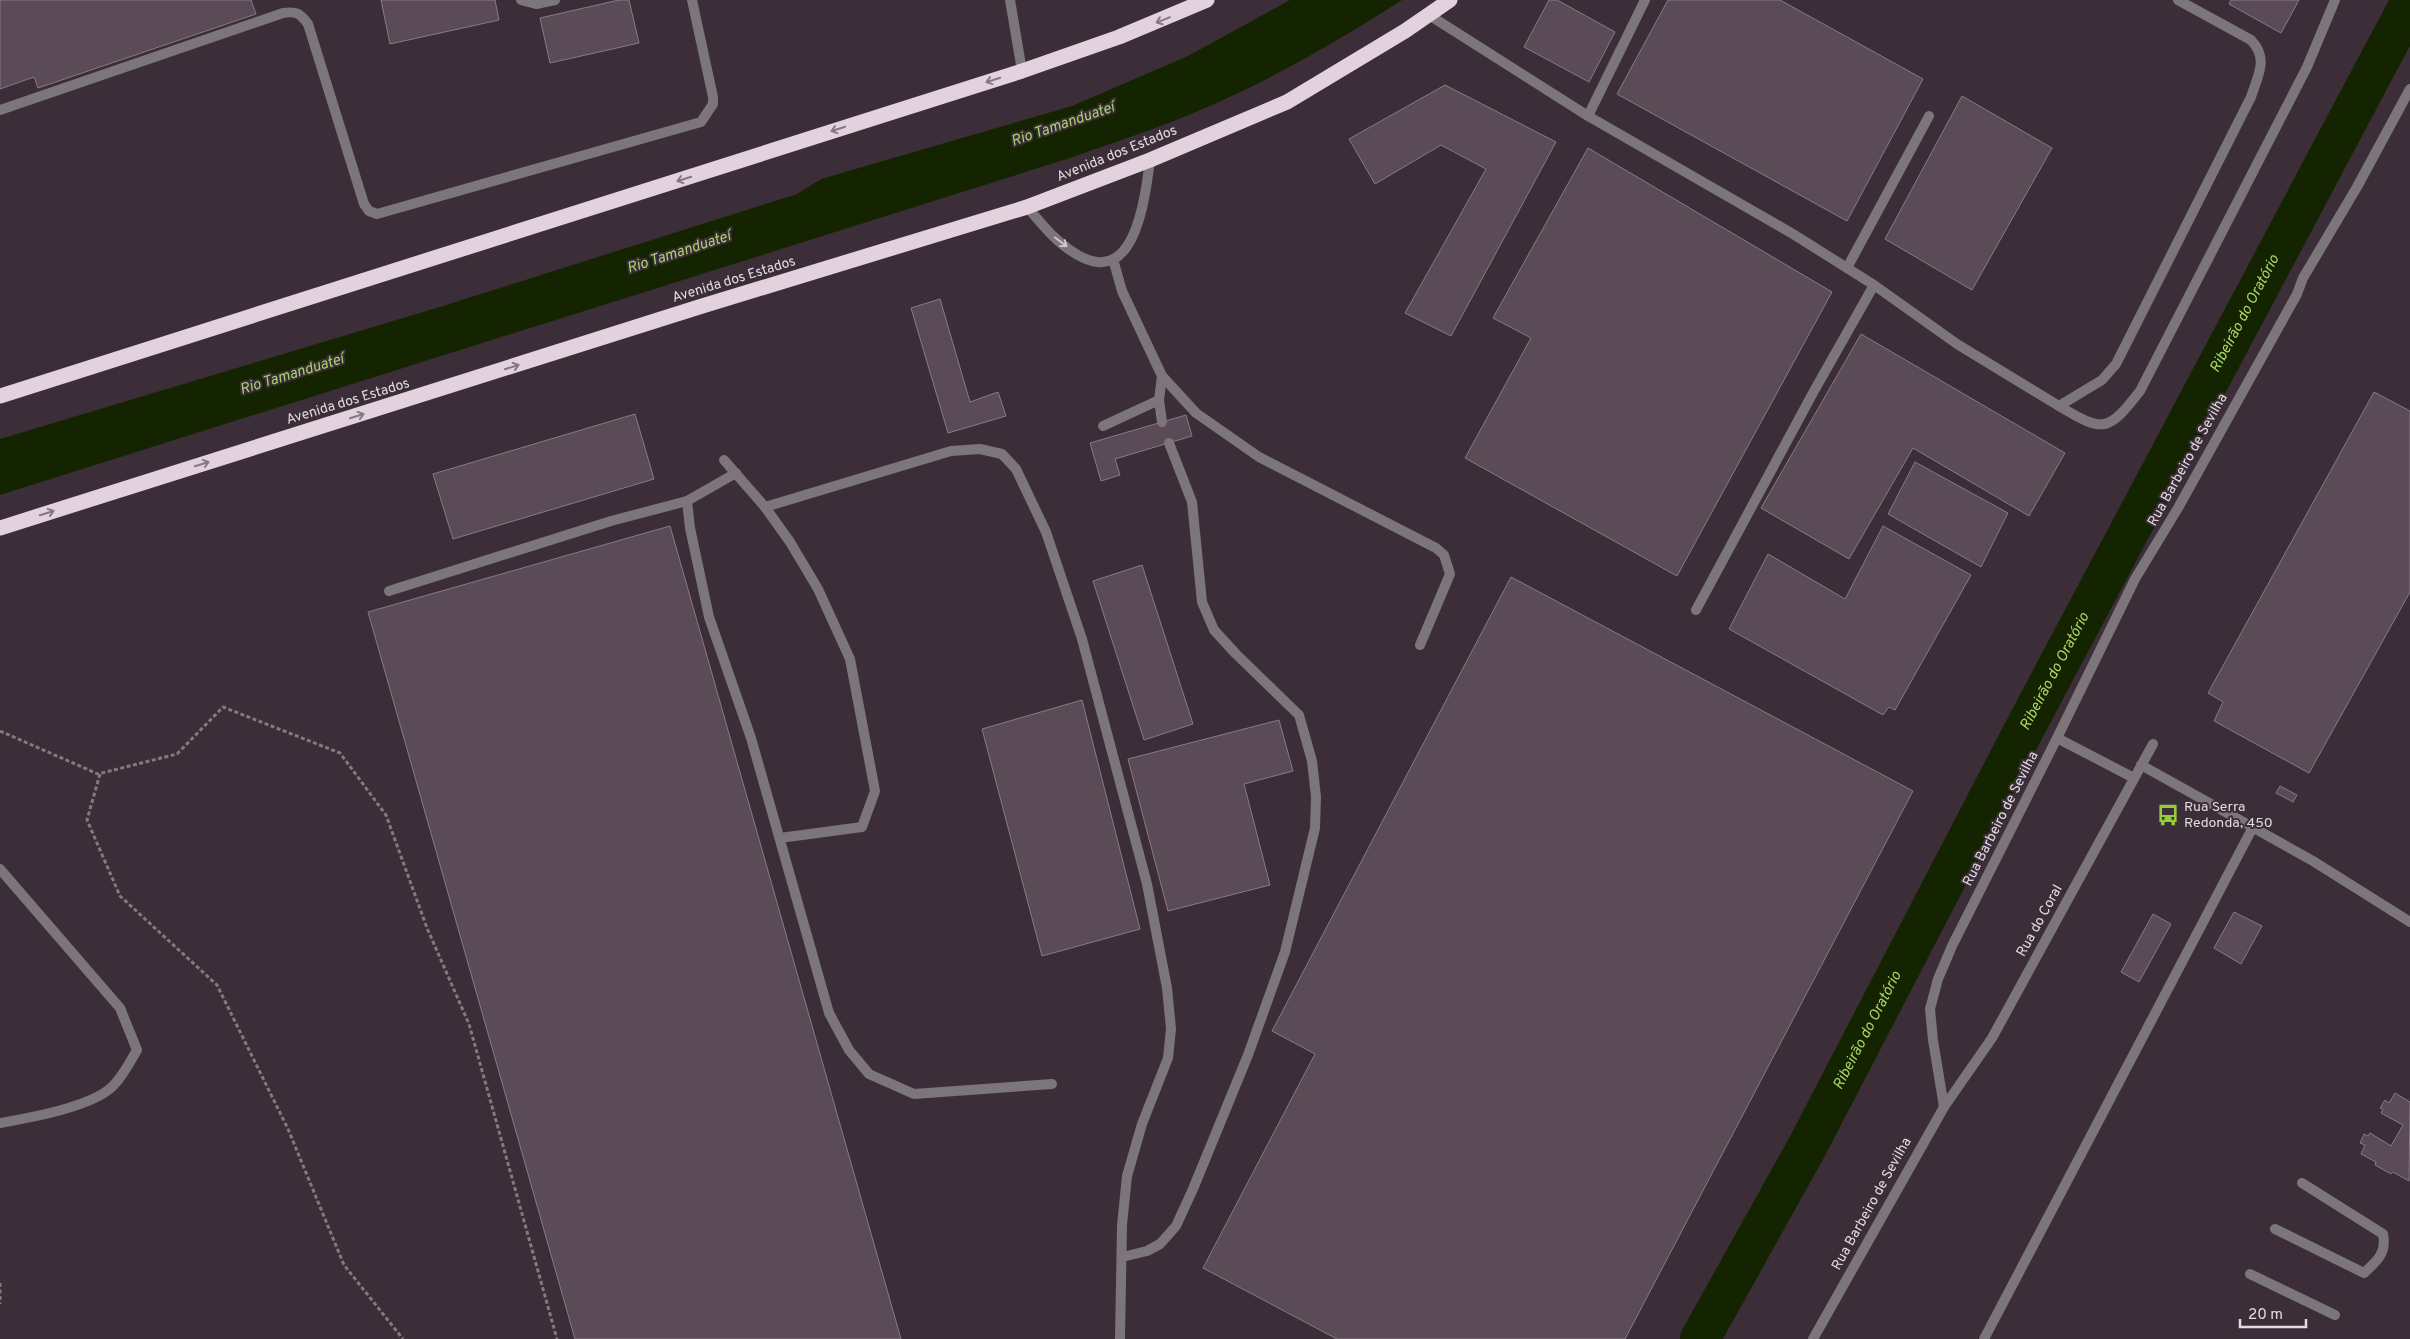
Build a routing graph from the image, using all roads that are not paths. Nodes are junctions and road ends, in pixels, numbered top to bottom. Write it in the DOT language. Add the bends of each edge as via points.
graph roads {
  1 [pos="521,0"];
  2 [pos="555,0"];
  3 [pos="692,0"];
  4 [pos="1010,0"];
  5 [pos="1207,0"];
  6 [pos="1450,0"];
  7 [pos="1645,0"];
  8 [pos="2178,0"];
  9 [pos="2334,0"];
  10 [pos="1429,15"];
  11 [pos="1022,71"];
  12 [pos="2410,89"];
  13 [pos="0,110"];
  14 [pos="1588,116"];
  15 [pos="1929,116"];
  16 [pos="1150,160"];
  17 [pos="1027,207"];
  18 [pos="1113,259"];
  19 [pos="1847,268"];
  20 [pos="1874,285"];
  21 [pos="1162,376"];
  22 [pos="0,396"];
  23 [pos="1159,400"];
  24 [pos="2059,406"];
  25 [pos="1162,422"];
  26 [pos="1102,426"];
  27 [pos="1170,443"];
  28 [pos="724,460"];
  29 [pos="736,473"];
  30 [pos="688,501"];
  31 [pos="765,507"];
  32 [pos="0,528"];
  33 [pos="389,591"];
  34 [pos="1696,610"];
  35 [pos="1420,646"];
  36 [pos="2058,738"];
  37 [pos="2153,744"];
  38 [pos="2141,765"];
  39 [pos="2134,778"];
  40 [pos="2253,827"];
  41 [pos="780,838"];
  42 [pos="0,869"];
  43 [pos="2410,922"];
  44 [pos="1052,1084"];
  45 [pos="1944,1107"];
  46 [pos="0,1123"];
  47 [pos="2302,1183"];
  48 [pos="2275,1229"];
  49 [pos="1122,1257"];
  50 [pos="2250,1274"];
  51 [pos="2335,1315"];
  52 [pos="1120,1339"];
  53 [pos="1813,1339"];
  54 [pos="1984,1339"];
  1 -- 2 [label="street" via="536,4"];
  3 -- 13 [label="street" via="713,96 713,104 701,122 377,214 364,204 308,24 301,14 283,13"];
  4 -- 11 [label="street"];
  5 -- 11 [label="highway, one-way" via="1119,37"];
  6 -- 10 [label="highway, Avenida dos Estados"];
  7 -- 14 [label="street"];
  8 -- 24 [label="street" via="2251,40 2260,49 2261,64 2251,97 2116,364 2102,380"];
  9 -- 24 [label="street" via="2307,67 2140,391 2113,423 2103,425 2083,420"];
  10 -- 14 [label="street"];
  10 -- 16 [label="highway, Avenida dos Estados" via="1287,102"];
  11 -- 22 [label="highway, one-way"];
  12 -- 36 [label="street, Rua Barbeiro de Sevilha" via="2178,508 2135,578"];
  14 -- 19 [label="street"];
  15 -- 19 [label="street"];
  16 -- 17 [label="highway, Avenida dos Estados"];
  16 -- 18 [label="street" via="1138,225 1124,253"];
  17 -- 18 [label="street, one-way" via="1054,237 1074,252 1086,259"];
  32 -- 17 [label="highway, Avenida dos Estados, one-way"];
  18 -- 21 [label="street" via="1122,291"];
  19 -- 20 [label="street"];
  20 -- 24 [label="street" via="1957,344"];
  20 -- 34 [label="street"];
  21 -- 23 [label="street"];
  21 -- 35 [label="street" via="1196,413 1260,457 1444,555 1450,574"];
  23 -- 25 [label="street"];
  23 -- 26 [label="street"];
  27 -- 49 [label="street" via="1192,502 1202,602 1214,630 1299,715 1312,761 1315,828 1285,952 1248,1055 1190,1196 1176,1226 1160,1244"];
  28 -- 29 [label="street"];
  29 -- 30 [label="street"];
  29 -- 31 [label="street"];
  30 -- 33 [label="street" via="611,521"];
  30 -- 41 [label="street" via="690,528 709,617 751,738"];
  31 -- 41 [label="street" via="818,589 850,658 875,791 862,827"];
  31 -- 49 [label="street" via="951,451 980,449 1002,454 1016,469 1042,523 1079,630 1147,884 1172,1029 1168,1058 1142,1124 1127,1176"];
  36 -- 39 [label="street"];
  36 -- 45 [label="street, Rua Barbeiro de Sevilha" via="1960,930 1936,986 1930,1020"];
  37 -- 38 [label="street, Rua do Coral"];
  38 -- 39 [label="street, Rua do Coral"];
  38 -- 40 [label="street"];
  39 -- 45 [label="street, Rua do Coral" via="1992,1038"];
  40 -- 43 [label="street"];
  40 -- 54 [label="street"];
  41 -- 44 [label="street" via="829,1014 849,1050 868,1074 914,1094"];
  42 -- 46 [label="street" via="120,1008 136,1050 113,1086 92,1098 42,1115"];
  45 -- 53 [label="street, Rua Barbeiro de Sevilha"];
  47 -- 48 [label="street" via="2383,1234 2386,1245 2380,1259 2364,1274"];
  49 -- 52 [label="street"];
  50 -- 51 [label="street"];
}
